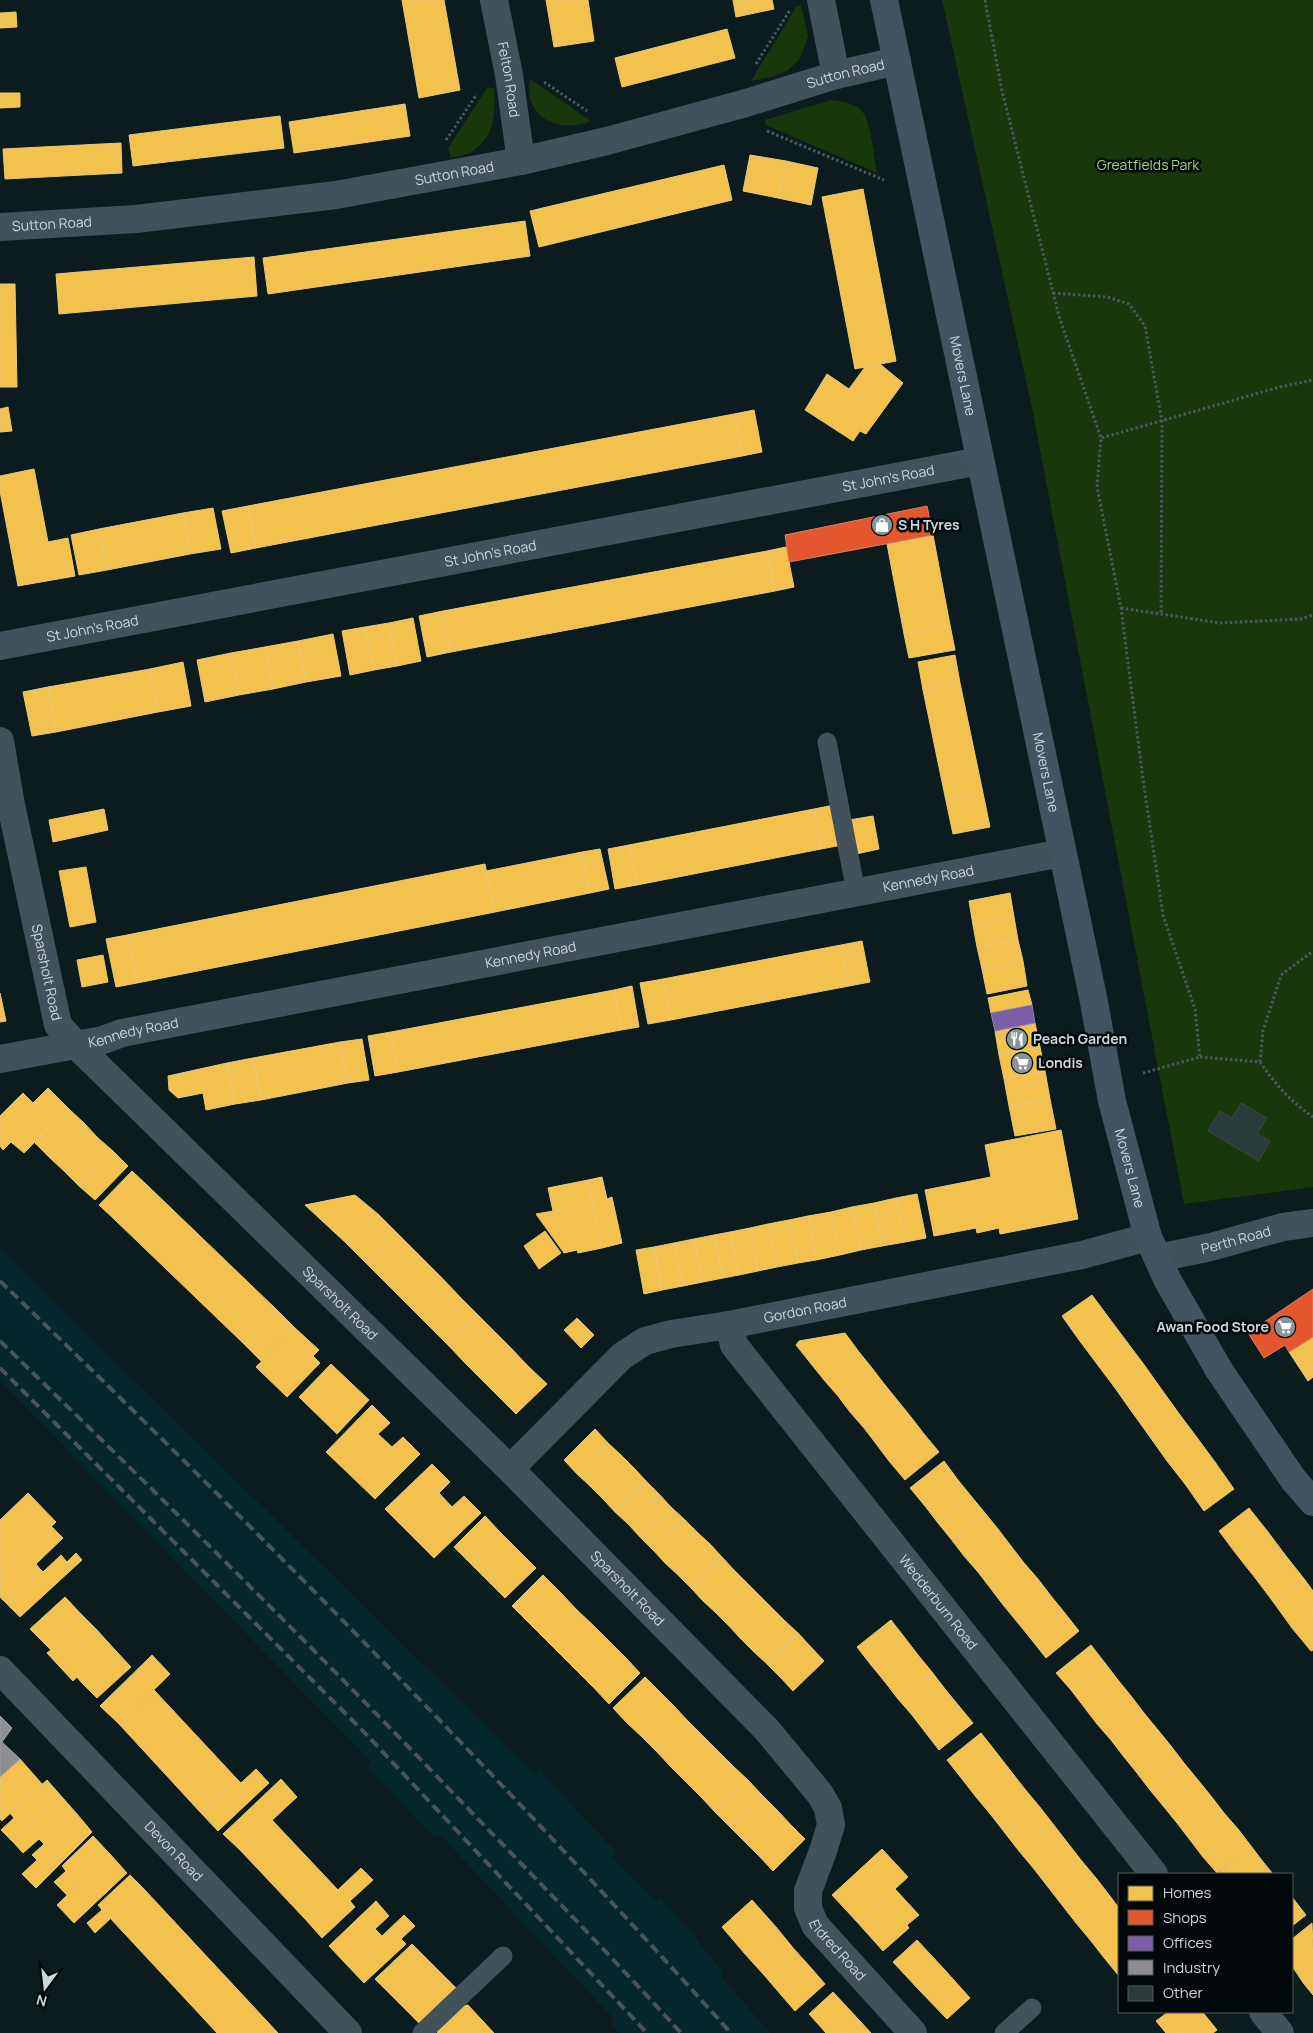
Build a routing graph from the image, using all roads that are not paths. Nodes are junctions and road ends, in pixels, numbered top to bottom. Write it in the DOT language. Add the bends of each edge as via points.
graph roads {
  1 [pos="494,0"];
  2 [pos="821,0"];
  3 [pos="884,0"];
  4 [pos="897,62"];
  5 [pos="836,75"];
  6 [pos="521,161"];
  7 [pos="0,227"];
  8 [pos="980,460"];
  9 [pos="0,646"];
  10 [pos="0,741"];
  11 [pos="827,742"];
  12 [pos="6,806"];
  13 [pos="1062,853"];
  14 [pos="856,892"];
  15 [pos="76,1045"];
  16 [pos="0,1059"];
  17 [pos="1313,1223"];
  18 [pos="1153,1247"];
  19 [pos="729,1325"];
  20 [pos="510,1469"];
  21 [pos="1313,1502"];
  22 [pos="0,1670"];
  23 [pos="820,1794"];
  24 [pos="1153,1873"];
  25 [pos="503,1956"];
  26 [pos="1032,2008"];
  27 [pos="1264,2013"];
  28 [pos="348,2033"];
  29 [pos="422,2033"];
  30 [pos="913,2033"];
  31 [pos="1004,2033"];
  32 [pos="1280,2033"];
  1 -- 6 [label="street, Felton Road"];
  2 -- 5 [label="street"];
  3 -- 4 [label="street, Movers Lane"];
  4 -- 5 [label="street, Sutton Road"];
  4 -- 8 [label="street, Movers Lane"];
  5 -- 6 [label="street, Sutton Road" via="607,141"];
  6 -- 7 [label="street, Sutton Road" via="336,195 136,219"];
  8 -- 9 [label="street, St John's Road"];
  8 -- 13 [label="street, Movers Lane"];
  10 -- 12 [label="street, Sparsholt Road"];
  11 -- 14 [label="lane"];
  12 -- 15 [label="street, Sparsholt Road" via="54,1013 58,1025"];
  13 -- 14 [label="street, Kennedy Road"];
  13 -- 18 [label="street, Movers Lane" via="1112,1101"];
  14 -- 15 [label="street, Kennedy Road"];
  15 -- 16 [label="street, Kennedy Road"];
  15 -- 20 [label="street, Sparsholt Road"];
  17 -- 18 [label="street, Perth Road" via="1283,1227 1211,1247"];
  18 -- 19 [label="street, Gordon Road" via="1082,1255"];
  18 -- 21 [label="street, Movers Lane" via="1168,1281 1219,1370 1293,1479"];
  19 -- 20 [label="street, Gordon Road" via="645,1341 622,1356"];
  19 -- 24 [label="street, Wedderburn Road" via="734,1345"];
  20 -- 23 [label="street, Sparsholt Road" via="767,1730"];
  22 -- 28 [label="street, Devon Road"];
  23 -- 30 [label="street, Eldred Road" via="828,1808 830,1824 824,1851 808,1891 808,1908 815,1925"];
  25 -- 29 [label="lane"];
  26 -- 31 [label="lane"];
  27 -- 32 [label="street"];
}
